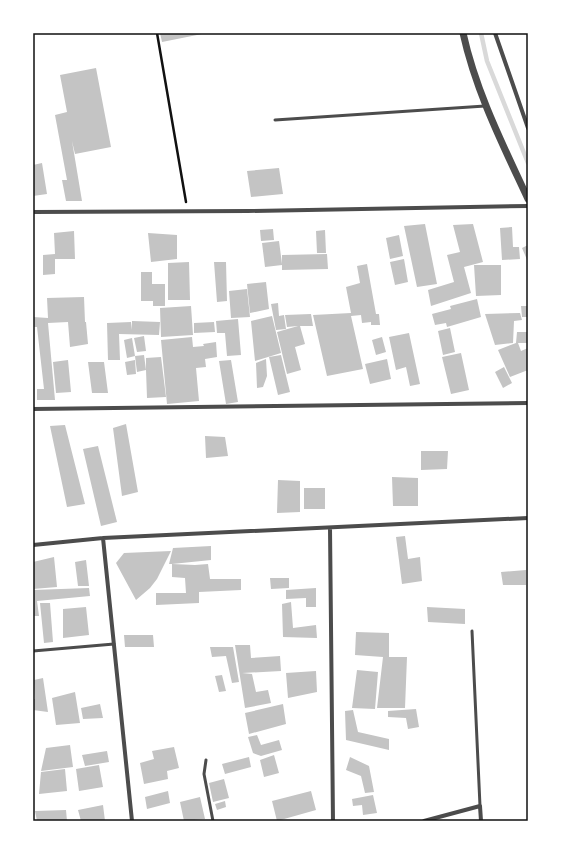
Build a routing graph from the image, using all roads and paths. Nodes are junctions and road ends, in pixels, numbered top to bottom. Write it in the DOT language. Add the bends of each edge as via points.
graph roads {
  1 [pos="157,33"];
  2 [pos="463,33"];
  3 [pos="495,33"];
  4 [pos="485,106"];
  5 [pos="275,120"];
  6 [pos="528,128"];
  7 [pos="528,199"];
  8 [pos="528,206"];
  9 [pos="188,211"];
  10 [pos="33,212"];
  11 [pos="528,403"];
  12 [pos="33,409"];
  13 [pos="528,518"];
  14 [pos="330,528"];
  15 [pos="103,538"];
  16 [pos="33,545"];
  17 [pos="472,631"];
  18 [pos="114,644"];
  19 [pos="33,651"];
  20 [pos="206,760"];
  21 [pos="480,806"];
  22 [pos="132,821"];
  23 [pos="213,821"];
  24 [pos="333,821"];
  25 [pos="424,821"];
  26 [pos="481,821"];
  1 -- 9 [label="path"];
  2 -- 4 [label="street"];
  3 -- 6 [label="street"];
  4 -- 5 [label="lane"];
  4 -- 7 [label="street"];
  8 -- 9 [label="street"];
  9 -- 10 [label="street"];
  11 -- 12 [label="street"];
  13 -- 14 [label="street"];
  14 -- 15 [label="street"];
  14 -- 24 [label="street"];
  15 -- 16 [label="street"];
  15 -- 18 [label="street"];
  17 -- 21 [label="lane"];
  18 -- 19 [label="lane"];
  18 -- 22 [label="street"];
  20 -- 23 [label="lane" via="204,774"];
  21 -- 25 [label="street"];
  21 -- 26 [label="street"];
}
